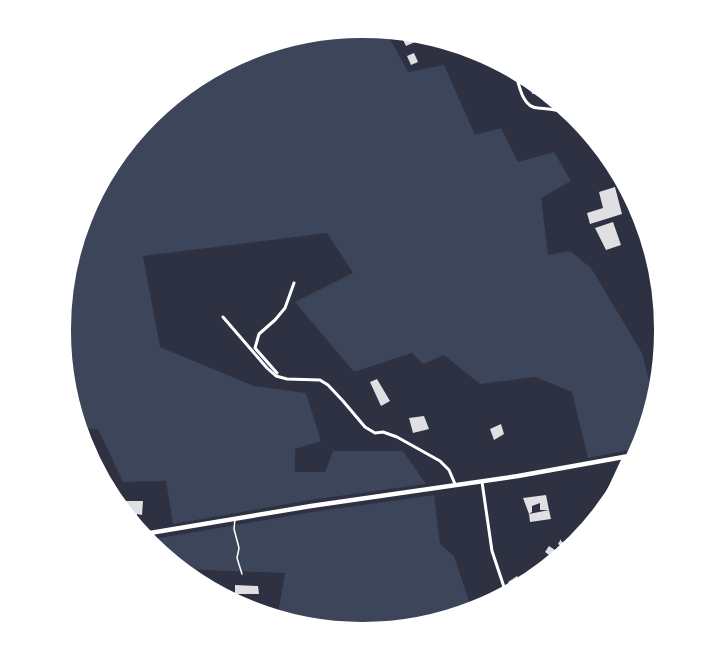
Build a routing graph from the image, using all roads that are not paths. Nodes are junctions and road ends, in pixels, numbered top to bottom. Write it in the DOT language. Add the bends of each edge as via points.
graph roads {
  1 [pos="517,79"];
  2 [pos="561,112"];
  3 [pos="294,283"];
  4 [pos="223,317"];
  5 [pos="277,373"];
  6 [pos="629,456"];
  7 [pos="624,457"];
  8 [pos="482,482"];
  9 [pos="455,486"];
  10 [pos="605,498"];
  11 [pos="235,518"];
  12 [pos="148,533"];
  13 [pos="242,574"];
  14 [pos="504,587"];
  1 -- 2 [label="street" via="529,106"];
  3 -- 5 [label="street" via="285,308 259,334 255,348"];
  4 -- 9 [label="street" via="276,376 320,380 365,428 397,437 440,461 449,470"];
  6 -- 7 [label="main road"];
  7 -- 8 [label="main road"];
  7 -- 10 [label="street"];
  8 -- 9 [label="main road"];
  8 -- 14 [label="street" via="492,551"];
  9 -- 11 [label="main road"];
  11 -- 12 [label="main road"];
  11 -- 13 [label="lane"];
}
